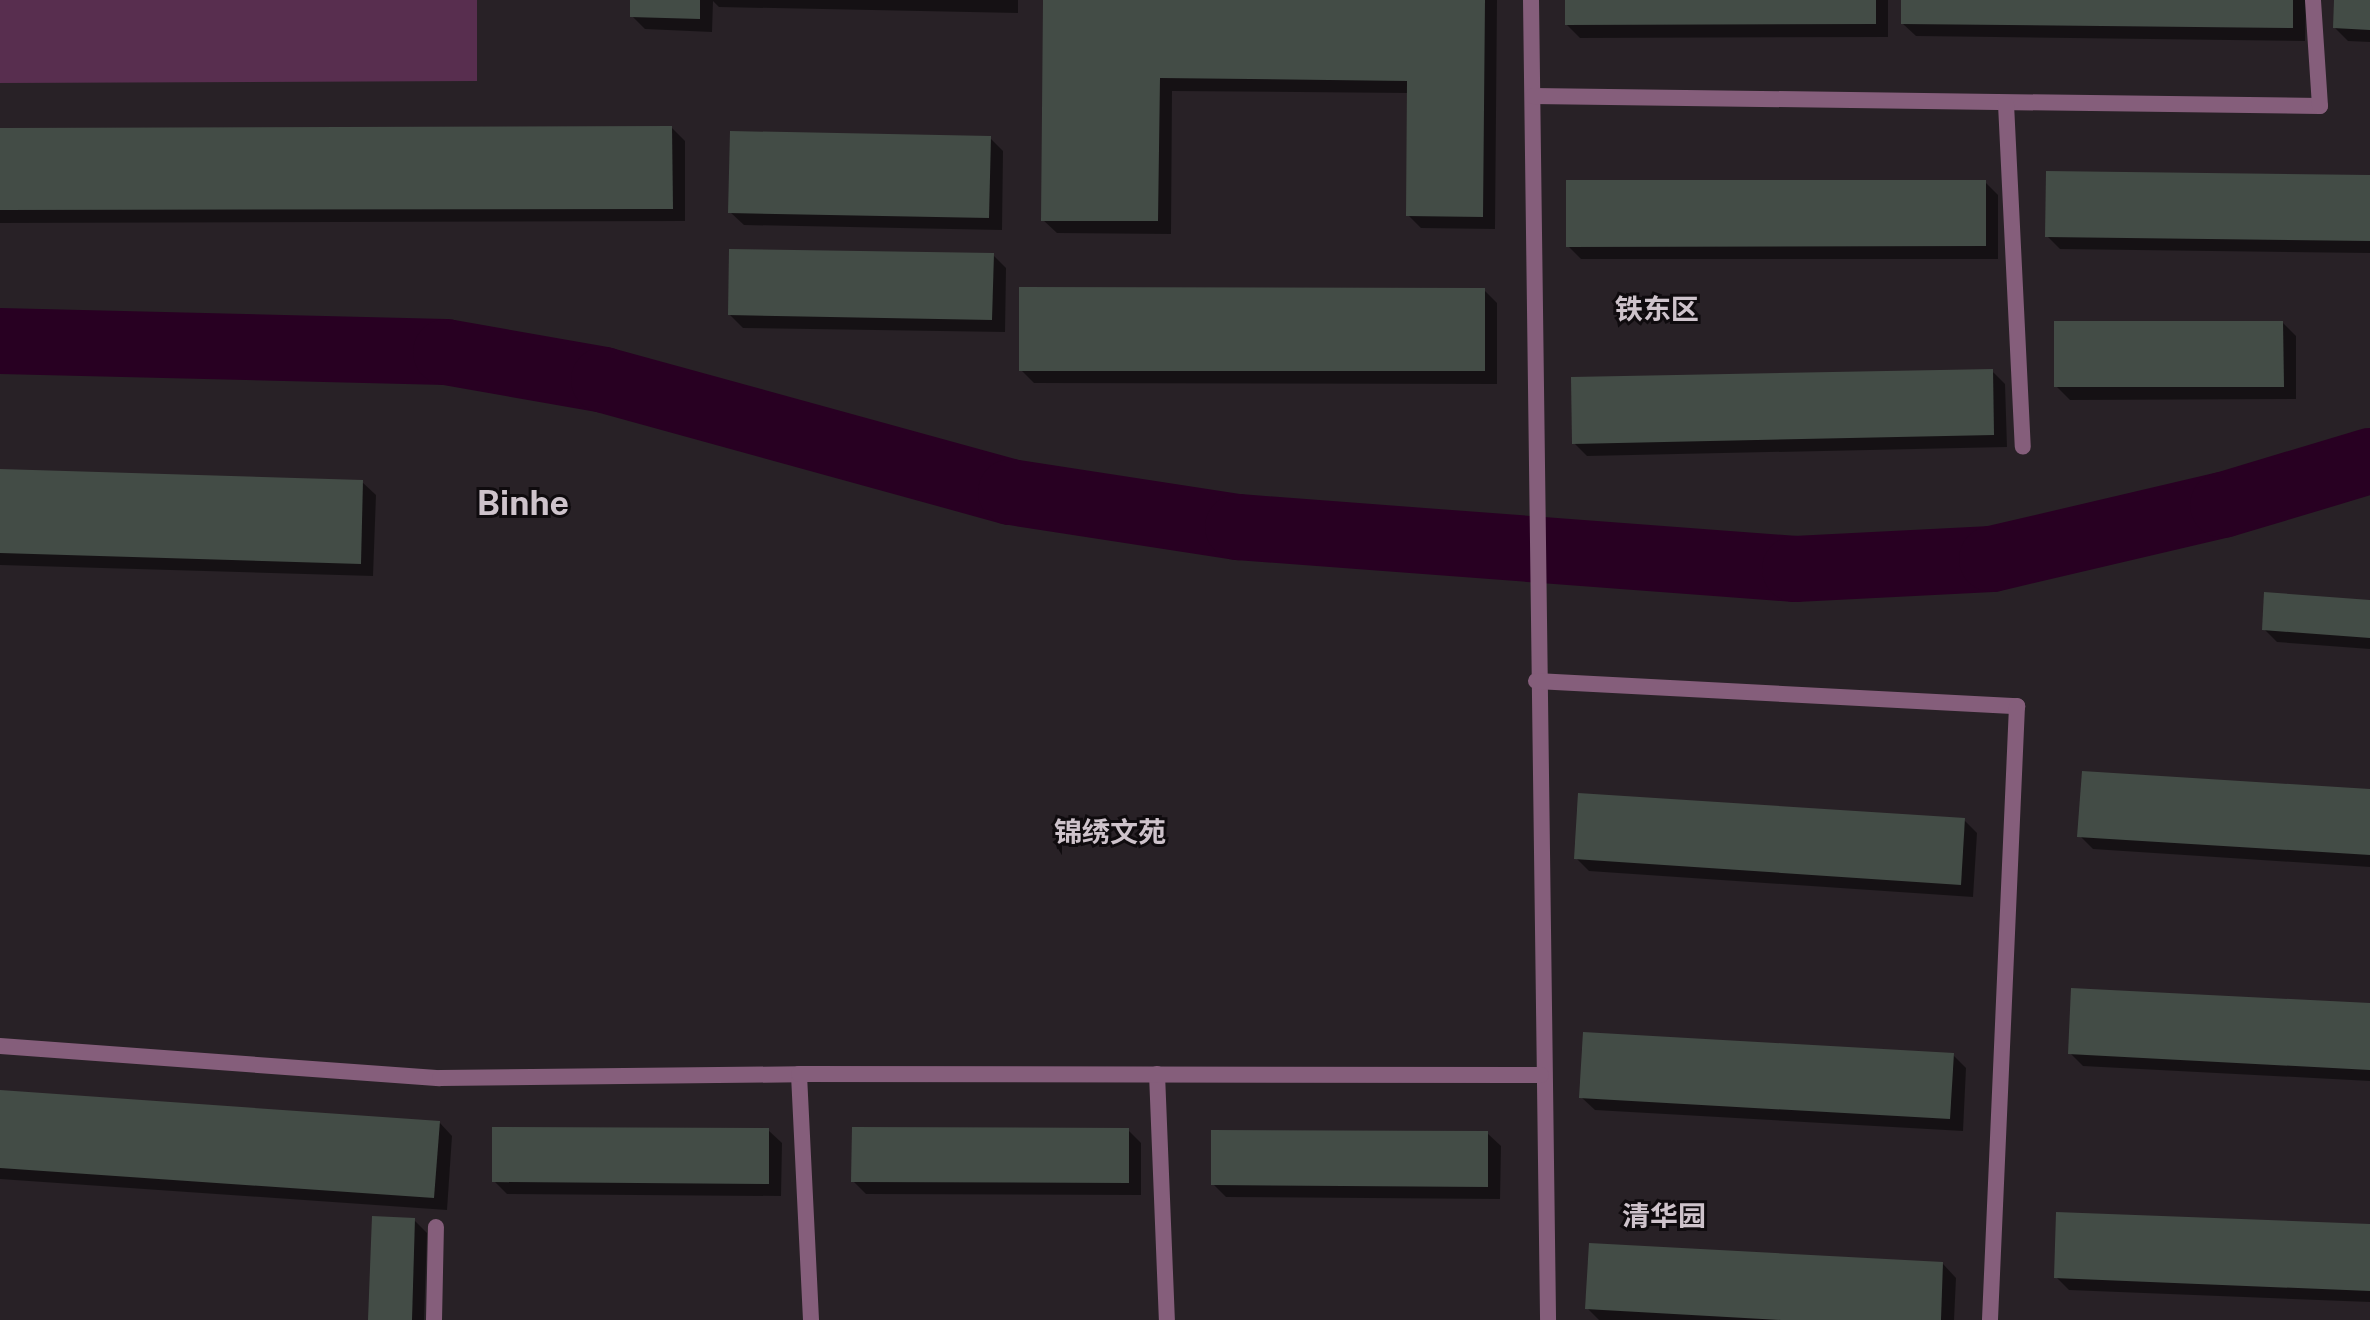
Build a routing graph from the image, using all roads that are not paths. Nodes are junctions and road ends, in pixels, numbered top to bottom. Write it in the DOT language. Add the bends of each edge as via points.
graph roads {
  1 [pos="1531,0"];
  2 [pos="2313,0"];
  3 [pos="1533,96"];
  4 [pos="2006,104"];
  5 [pos="2023,447"];
  6 [pos="1536,681"];
  7 [pos="0,1046"];
  8 [pos="799,1074"];
  9 [pos="1157,1074"];
  10 [pos="1541,1075"];
  11 [pos="436,1227"];
  12 [pos="434,1320"];
  13 [pos="811,1320"];
  14 [pos="1167,1320"];
  15 [pos="1548,1320"];
  16 [pos="1990,1320"];
  1 -- 3 [label="street"];
  2 -- 4 [label="street" via="2320,106"];
  3 -- 4 [label="street"];
  3 -- 6 [label="street"];
  4 -- 5 [label="street"];
  6 -- 10 [label="street"];
  6 -- 16 [label="street" via="2017,706"];
  7 -- 8 [label="street" via="440,1078"];
  8 -- 9 [label="street"];
  8 -- 13 [label="street"];
  9 -- 10 [label="street"];
  9 -- 14 [label="street"];
  10 -- 15 [label="street"];
  11 -- 12 [label="street"];
}
